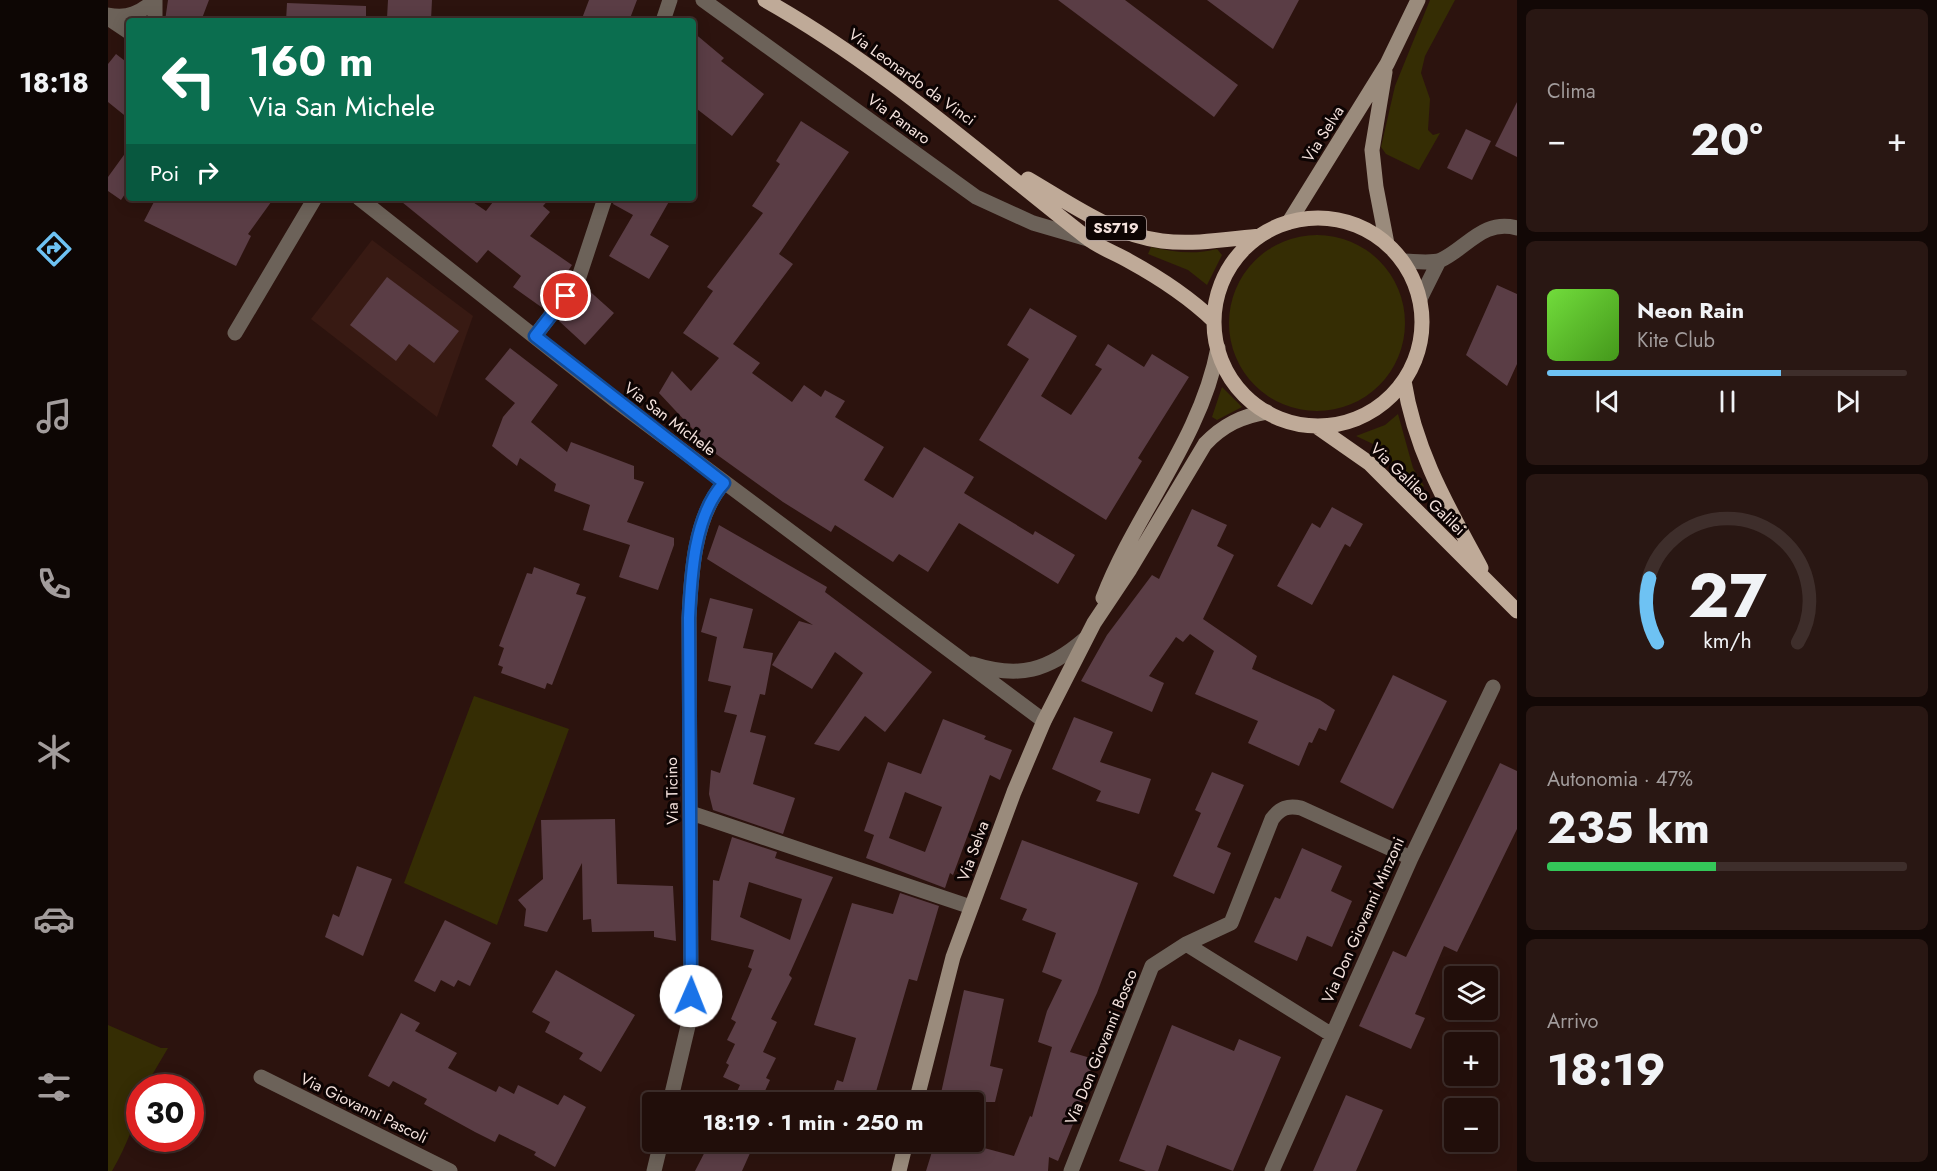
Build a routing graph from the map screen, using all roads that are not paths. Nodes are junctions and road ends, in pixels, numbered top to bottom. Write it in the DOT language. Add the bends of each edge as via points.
graph roads {
  1 [pos="155,0"];
  2 [pos="670,0"];
  3 [pos="703,0"];
  4 [pos="765,0"];
  5 [pos="787,0"];
  6 [pos="1418,0"];
  7 [pos="108,17"];
  8 [pos="154,18"];
  9 [pos="664,18"];
  10 [pos="814,27"];
  11 [pos="126,30"];
  12 [pos="1387,64"];
  13 [pos="989,156"];
  14 [pos="313,201"];
  15 [pos="363,201"];
  16 [pos="604,201"];
  17 [pos="1289,222"];
  18 [pos="1517,228"];
  19 [pos="1260,237"];
  20 [pos="1088,239"];
  21 [pos="1387,244"];
  22 [pos="1403,261"];
  23 [pos="1439,261"];
  24 [pos="1420,298"];
  25 [pos="1214,321"];
  26 [pos="235,333"];
  27 [pos="535,336"];
  28 [pos="1218,348"];
  29 [pos="1404,381"];
  30 [pos="1268,412"];
  31 [pos="1316,426"];
  32 [pos="724,483"];
  33 [pos="1490,584"];
  34 [pos="1517,611"];
  35 [pos="1094,623"];
  36 [pos="1085,639"];
  37 [pos="965,662"];
  38 [pos="1493,687"];
  39 [pos="1044,721"];
  40 [pos="691,813"];
  41 [pos="1411,858"];
  42 [pos="971,906"];
  43 [pos="1186,944"];
  44 [pos="1332,1035"];
  45 [pos="261,1077"];
  46 [pos="672,1092"];
  47 [pos="919,1092"];
  48 [pos="659,1152"];
  49 [pos="904,1152"];
  50 [pos="450,1171"];
  51 [pos="654,1171"];
  52 [pos="899,1171"];
  53 [pos="1071,1171"];
  54 [pos="1272,1171"];
  1 -- 7 [label="street" via="127,17"];
  1 -- 8 [label="street"];
  2 -- 9 [label="street"];
  3 -- 20 [label="street, Via Panaro" via="976,197 1033,223"];
  4 -- 10 [label="main road, Via Leonardo da Vinci / SS719"];
  5 -- 10 [label="main road, Via Leonardo da Vinci / SS719"];
  6 -- 12 [label="main road, Via Selva"];
  7 -- 11 [label="street"];
  10 -- 13 [label="main road, Via Leonardo da Vinci / SS719"];
  12 -- 17 [label="main road, Via Selva"];
  12 -- 21 [label="main road, Via Selva" via="1372,150"];
  13 -- 19 [label="main road, Via Leonardo da Vinci / SS719" via="1105,224 1142,237 1192,242"];
  13 -- 20 [label="main road, Via Leonardo da Vinci / SS719"];
  14 -- 26 [label="street"];
  15 -- 27 [label="street, Via San Michele"];
  16 -- 27 [label="street" via="578,280"];
  17 -- 19 [label="main road"];
  17 -- 21 [label="main road" via="1318,218 1348,222"];
  18 -- 23 [label="street" via="1479,232"];
  19 -- 25 [label="main road" via="1240,254 1224,278"];
  20 -- 25 [label="main road, Via Leonardo da Vinci / SS719" via="1171,285"];
  21 -- 22 [label="main road"];
  22 -- 23 [label="street"];
  22 -- 24 [label="main road"];
  23 -- 24 [label="street"];
  24 -- 29 [label="main road" via="1421,342"];
  25 -- 28 [label="main road"];
  27 -- 32 [label="street, Via San Michele"];
  28 -- 30 [label="main road" via="1236,385"];
  28 -- 35 [label="main road, Via Selva" via="1204,401 1116,566"];
  29 -- 31 [label="main road" via="1380,406 1366,414 1350,421"];
  29 -- 33 [label="main road, Via Galileo Galilei" via="1412,424 1435,485"];
  30 -- 31 [label="main road" via="1283,420"];
  30 -- 35 [label="main road, Via Selva" via="1234,422 1205,444"];
  31 -- 33 [label="main road, Via Galileo Galilei" via="1369,463"];
  32 -- 37 [label="street, Via San Michele"];
  32 -- 40 [label="street, Via Ticino" via="704,521 692,572"];
  33 -- 34 [label="main road, Via Galileo Galilei"];
  35 -- 36 [label="main road, Via Selva"];
  36 -- 37 [label="street, Via San Michele" via="1047,666 1027,671 1008,672"];
  36 -- 39 [label="main road, Via Selva"];
  37 -- 39 [label="street, Via San Michele"];
  38 -- 41 [label="street, Via Don Giovanni Minzoni"];
  39 -- 42 [label="main road, Via Selva"];
  40 -- 42 [label="street"];
  40 -- 46 [label="street, Via Ticino" via="691,996"];
  41 -- 43 [label="street, Via Don Giovanni Bosco" via="1310,811 1287,806 1272,819 1231,923"];
  41 -- 44 [label="street, Via Don Giovanni Minzoni"];
  42 -- 47 [label="main road, Via Selva" via="953,957"];
  43 -- 44 [label="street"];
  43 -- 53 [label="street, Via Don Giovanni Bosco" via="1152,966"];
  44 -- 54 [label="street, Via Don Giovanni Minzoni"];
  45 -- 50 [label="street, Via Giovanni Pascoli"];
  48 -- 51 [label="street"];
  49 -- 52 [label="main road"];
}
